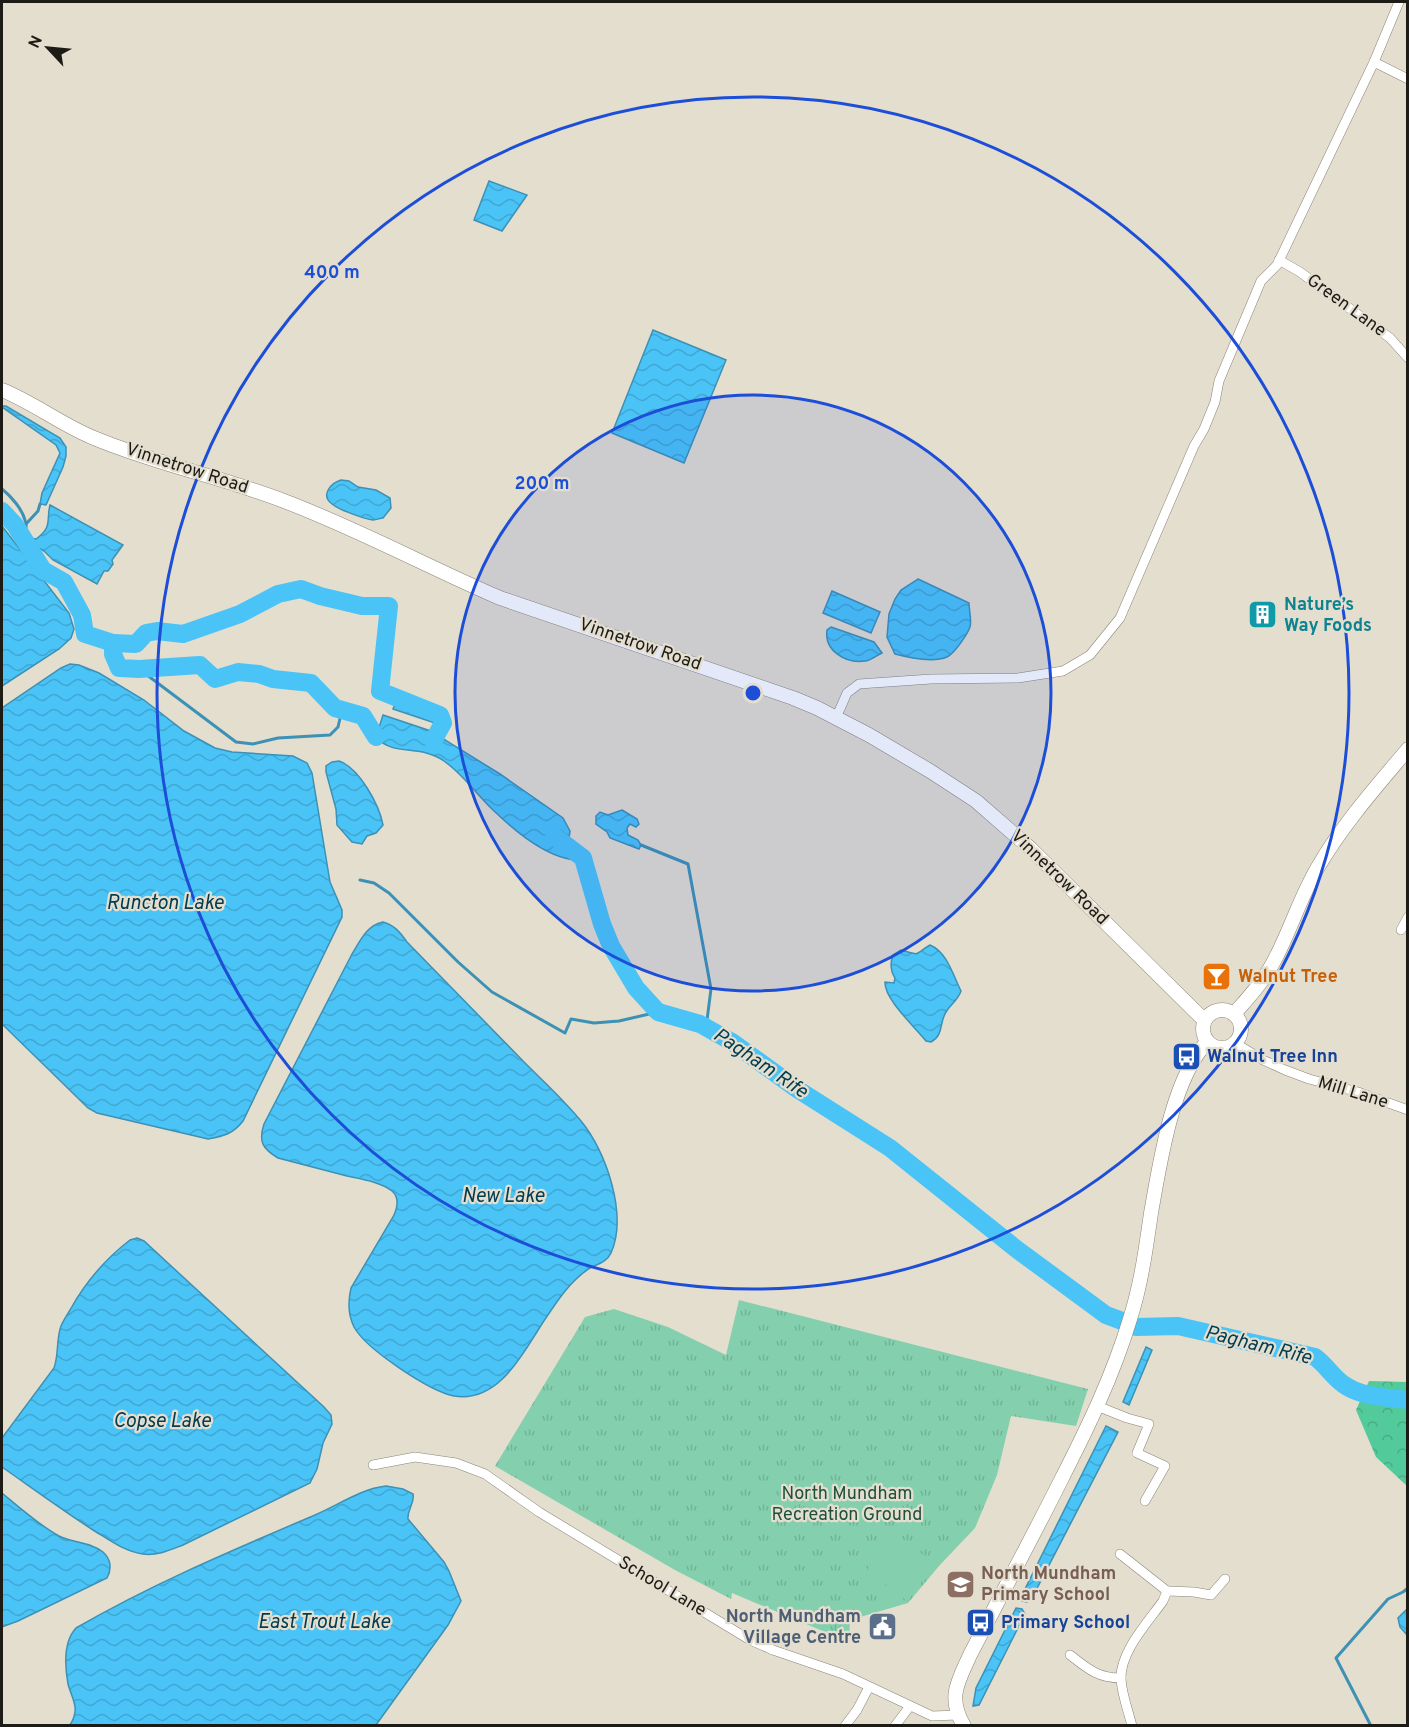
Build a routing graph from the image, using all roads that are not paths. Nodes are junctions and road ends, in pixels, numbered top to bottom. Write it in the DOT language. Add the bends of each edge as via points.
graph roads {
  1 [pos="1399,2"];
  2 [pos="1374,62"];
  3 [pos="1407,80"];
  4 [pos="1280,260"];
  5 [pos="1407,358"];
  6 [pos="2,390"];
  7 [pos="836,718"];
  8 [pos="1407,749"];
  9 [pos="1407,917"];
  10 [pos="1401,930"];
  11 [pos="1234,1014"];
  12 [pos="1204,1020"];
  13 [pos="1207,1042"];
  14 [pos="1235,1043"];
  15 [pos="1407,1110"];
  16 [pos="1097,1406"];
  17 [pos="374,1465"];
  18 [pos="1145,1501"];
  19 [pos="1120,1554"];
  20 [pos="1225,1579"];
  21 [pos="1167,1591"];
  22 [pos="1070,1655"];
  23 [pos="1121,1678"];
  24 [pos="869,1687"];
  25 [pos="910,1706"];
  26 [pos="961,1720"];
  27 [pos="845,1725"];
  28 [pos="895,1725"];
  29 [pos="1132,1725"];
  1 -- 2 [label="street"];
  2 -- 3 [label="street"];
  2 -- 4 [label="street"];
  4 -- 5 [label="street, Green Lane" via="1390,338"];
  4 -- 7 [label="street" via="1261,281 1238,331 1204,429 1120,618 1090,655 1063,671 1017,678 859,684 847,693"];
  6 -- 7 [label="street, Vinnetrow Road" via="110,445 284,501 347,526 500,598 793,698"];
  7 -- 12 [label="street, Vinnetrow Road" via="975,801 1031,849"];
  8 -- 11 [label="street" via="1330,847 1306,889 1273,964"];
  9 -- 10 [label="street"];
  11 -- 12 [label="street" via="1216,1010"];
  11 -- 14 [label="street" via="1241,1032"];
  12 -- 13 [label="street" via="1202,1030"];
  13 -- 14 [label="street" via="1224,1049"];
  13 -- 16 [label="street" via="1192,1062 1175,1104 1136,1299"];
  14 -- 15 [label="street, Mill Lane" via="1285,1070"];
  16 -- 18 [label="street" via="1149,1424 1137,1453 1165,1467"];
  16 -- 26 [label="street" via="956,1687 955,1702"];
  17 -- 24 [label="street, School Lane" via="414,1457 456,1463 485,1474 539,1512 750,1640"];
  19 -- 21 [label="street"];
  20 -- 21 [label="street" via="1211,1595"];
  21 -- 23 [label="street" via="1127,1653"];
  22 -- 23 [label="street" via="1093,1673"];
  23 -- 29 [label="street"];
  24 -- 25 [label="street, School Lane"];
  24 -- 27 [label="street"];
  25 -- 26 [label="street, School Lane" via="932,1716"];
  25 -- 28 [label="street"];
}
